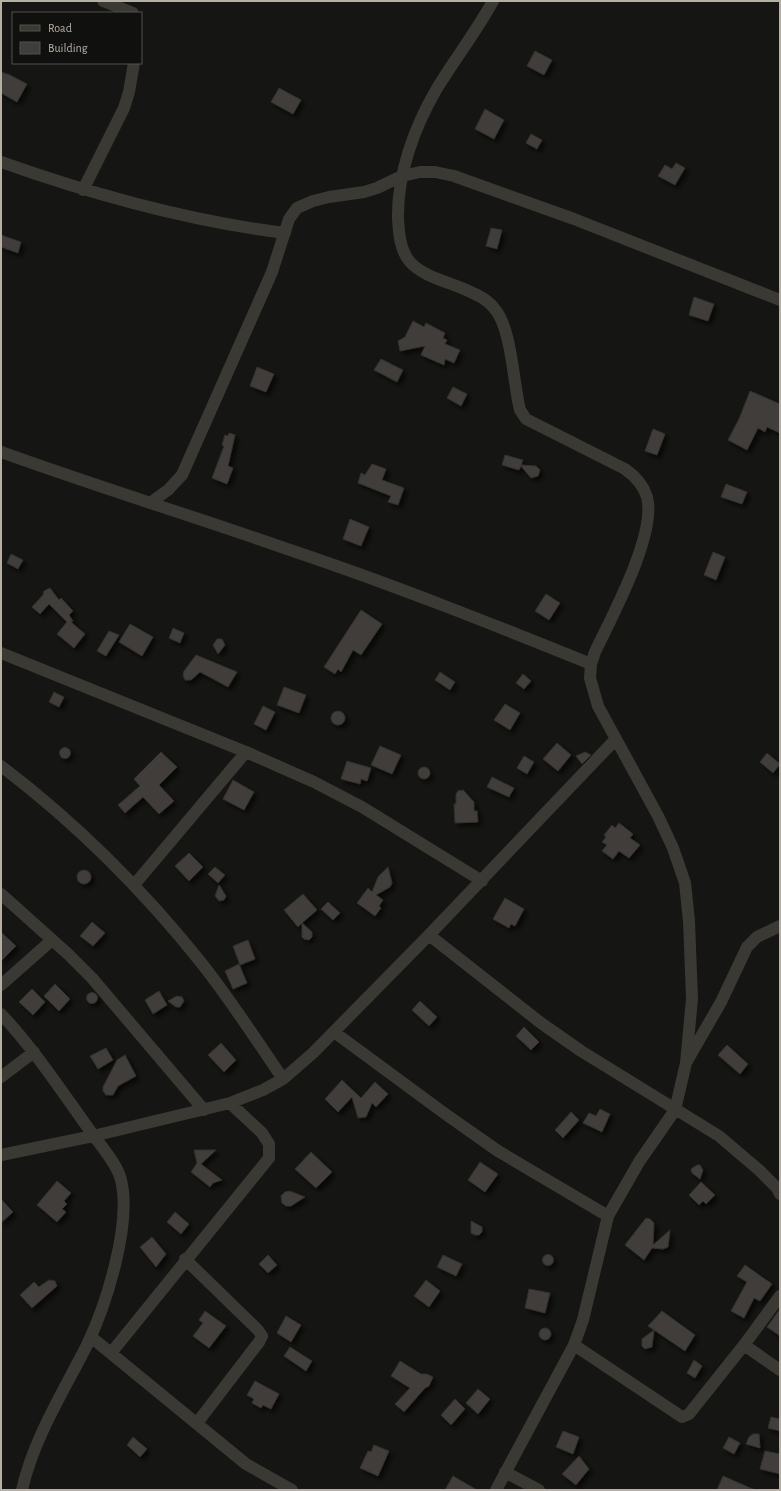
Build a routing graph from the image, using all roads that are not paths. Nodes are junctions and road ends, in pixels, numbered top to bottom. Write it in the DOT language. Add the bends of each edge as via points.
graph roads {
  1 [pos="103,1"];
  2 [pos="493,1"];
  3 [pos="130,12"];
  4 [pos="134,64"];
  5 [pos="1,162"];
  6 [pos="402,176"];
  7 [pos="83,190"];
  8 [pos="285,233"];
  9 [pos="780,300"];
  10 [pos="1,452"];
  11 [pos="150,502"];
  12 [pos="1,652"];
  13 [pos="591,664"];
  14 [pos="615,740"];
  15 [pos="246,752"];
  16 [pos="1,766"];
  17 [pos="482,881"];
  18 [pos="134,885"];
  19 [pos="1,894"];
  20 [pos="780,926"];
  21 [pos="429,935"];
  22 [pos="52,940"];
  23 [pos="1,985"];
  24 [pos="1,1014"];
  25 [pos="334,1032"];
  26 [pos="34,1052"];
  27 [pos="686,1063"];
  28 [pos="1,1077"];
  29 [pos="283,1079"];
  30 [pos="230,1103"];
  31 [pos="204,1110"];
  32 [pos="675,1110"];
  33 [pos="94,1136"];
  34 [pos="1,1155"];
  35 [pos="779,1189"];
  36 [pos="608,1216"];
  37 [pos="185,1259"];
  38 [pos="780,1296"];
  39 [pos="91,1337"];
  40 [pos="744,1344"];
  41 [pos="574,1345"];
  42 [pos="111,1353"];
  43 [pos="780,1370"];
  44 [pos="197,1423"];
  45 [pos="505,1472"];
  46 [pos="22,1490"];
  47 [pos="292,1490"];
  48 [pos="496,1490"];
  49 [pos="539,1490"];
  1 -- 3 [label="street"];
  2 -- 6 [label="street" via="427,106"];
  4 -- 7 [label="street" via="124,108"];
  5 -- 7 [label="street"];
  6 -- 8 [label="street" via="370,190 313,201 298,208 289,219"];
  6 -- 9 [label="street" via="420,172 454,176 574,219"];
  6 -- 13 [label="street" via="398,233 403,251 410,262 422,271 484,298 495,308 502,321 508,344 520,410 526,419 625,469 636,477 644,488 647,514 638,555 630,580"];
  7 -- 8 [label="street" via="186,217"];
  8 -- 11 [label="street" via="272,272 182,475 168,490"];
  10 -- 11 [label="street" via="92,485"];
  11 -- 13 [label="street" via="448,607"];
  12 -- 15 [label="street"];
  13 -- 14 [label="street" via="593,692"];
  14 -- 17 [label="street"];
  14 -- 27 [label="street" via="658,816 685,883 692,999"];
  15 -- 17 [label="street" via="314,782 362,807"];
  15 -- 18 [label="street"];
  16 -- 18 [label="street" via="74,828"];
  17 -- 21 [label="street"];
  18 -- 29 [label="street" via="203,966"];
  19 -- 22 [label="street"];
  20 -- 27 [label="street" via="757,937 747,947"];
  21 -- 25 [label="street"];
  21 -- 32 [label="street" via="581,1052"];
  22 -- 23 [label="street"];
  22 -- 31 [label="street" via="109,997"];
  24 -- 26 [label="street"];
  25 -- 29 [label="street"];
  25 -- 36 [label="street" via="498,1151"];
  26 -- 28 [label="street"];
  26 -- 33 [label="street"];
  27 -- 32 [label="street"];
  29 -- 30 [label="street"];
  30 -- 31 [label="street"];
  30 -- 37 [label="street" via="262,1133 269,1144 269,1158"];
  31 -- 33 [label="street"];
  32 -- 35 [label="street" via="719,1136"];
  32 -- 36 [label="street" via="639,1162"];
  33 -- 34 [label="street"];
  33 -- 39 [label="street" via="121,1178 125,1198 124,1223 116,1256 102,1309"];
  36 -- 41 [label="street" via="583,1320"];
  37 -- 42 [label="street"];
  37 -- 44 [label="street" via="262,1336"];
  38 -- 40 [label="street"];
  39 -- 42 [label="street"];
  39 -- 46 [label="street" via="31,1459"];
  40 -- 41 [label="street" via="689,1414 682,1417"];
  40 -- 43 [label="street"];
  41 -- 45 [label="street"];
  42 -- 44 [label="street"];
  44 -- 47 [label="street" via="246,1464"];
  45 -- 48 [label="street"];
  45 -- 49 [label="street"];
}
